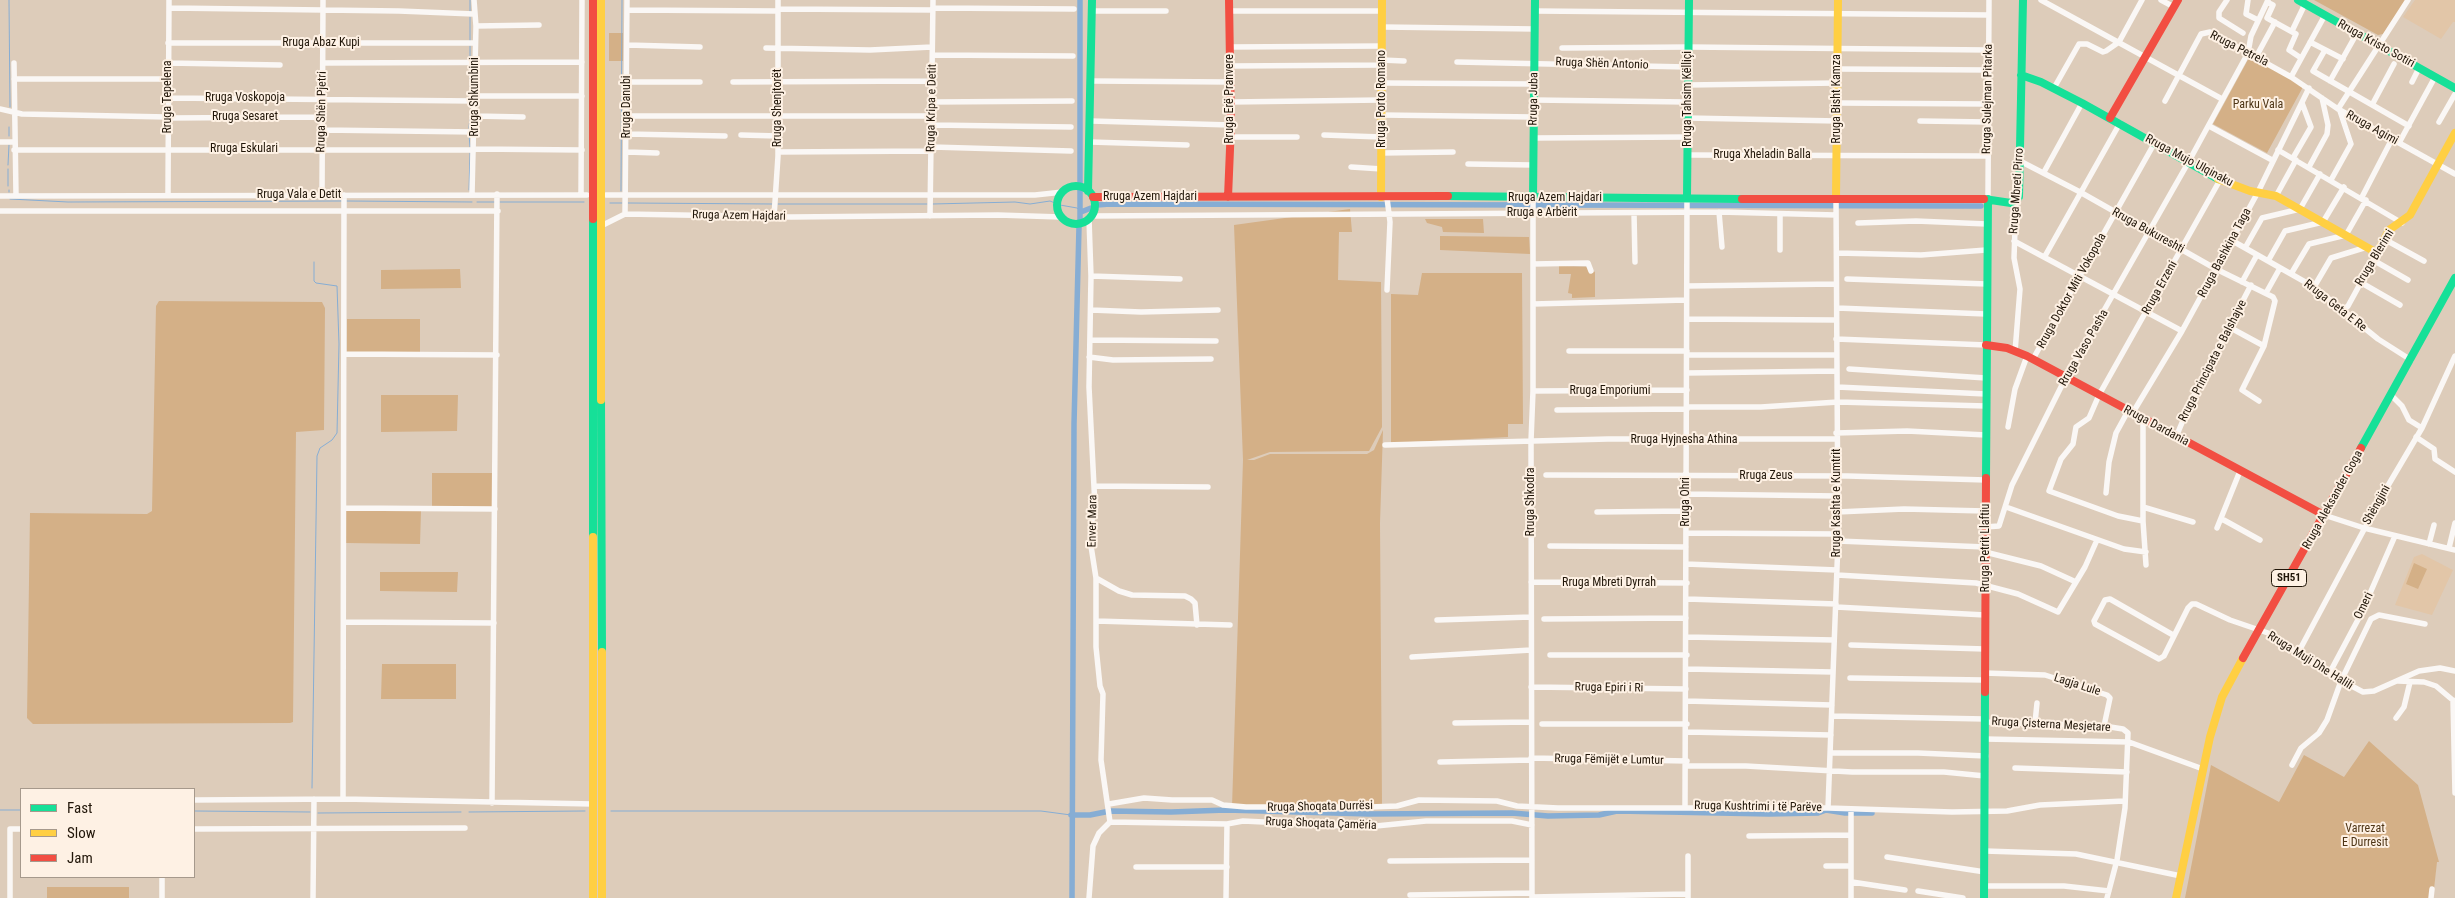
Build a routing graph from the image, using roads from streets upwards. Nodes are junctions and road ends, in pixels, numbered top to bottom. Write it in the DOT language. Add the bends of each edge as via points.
graph roads {
  1 [pos="170,0"];
  2 [pos="323,0"];
  3 [pos="474,0"];
  4 [pos="582,0"];
  5 [pos="593,0"];
  6 [pos="601,0"];
  7 [pos="627,0"];
  8 [pos="778,0"];
  9 [pos="933,0"];
  10 [pos="1092,0"];
  11 [pos="1228,0"];
  12 [pos="1382,0"];
  13 [pos="1535,0"];
  14 [pos="1689,0"];
  15 [pos="1838,0"];
  16 [pos="1989,0"];
  17 [pos="2023,0"];
  18 [pos="2041,0"];
  19 [pos="2057,0"];
  20 [pos="2142,0"];
  21 [pos="2161,0"];
  22 [pos="2227,0"];
  23 [pos="2248,0"];
  24 [pos="2408,0"];
  25 [pos="2268,1"];
  26 [pos="2302,2"];
  27 [pos="2176,3"];
  28 [pos="2053,6"];
  29 [pos="170,8"];
  30 [pos="933,9"];
  31 [pos="1074,9"];
  32 [pos="324,10"];
  33 [pos="627,10"];
  34 [pos="778,10"];
  35 [pos="1092,11"];
  36 [pos="1166,11"];
  37 [pos="1229,11"];
  38 [pos="1382,11"];
  39 [pos="1535,11"];
  40 [pos="1689,13"];
  41 [pos="474,14"];
  42 [pos="1838,15"];
  43 [pos="1988,15"];
  44 [pos="2325,16"];
  45 [pos="2258,20"];
  46 [pos="2275,22"];
  47 [pos="539,25"];
  48 [pos="476,26"];
  49 [pos="1382,27"];
  50 [pos="1535,29"];
  51 [pos="2292,31"];
  52 [pos="2243,33"];
  53 [pos="2357,33"];
  54 [pos="2119,42"];
  55 [pos="2310,42"];
  56 [pos="322,43"];
  57 [pos="475,43"];
  58 [pos="168,44"];
  59 [pos="627,45"];
  60 [pos="2378,45"];
  61 [pos="932,46"];
  62 [pos="1382,46"];
  63 [pos="700,47"];
  64 [pos="1230,47"];
  65 [pos="1688,47"];
  66 [pos="766,48"];
  67 [pos="778,48"];
  68 [pos="1562,48"];
  69 [pos="1838,50"];
  70 [pos="1988,50"];
  71 [pos="2325,50"];
  72 [pos="2248,53"];
  73 [pos="933,55"];
  74 [pos="1073,56"];
  75 [pos="2146,56"];
  76 [pos="2256,57"];
  77 [pos="2301,58"];
  78 [pos="2343,59"];
  79 [pos="1404,61"];
  80 [pos="168,62"];
  81 [pos="582,62"];
  82 [pos="1457,62"];
  83 [pos="1535,62"];
  84 [pos="14,63"];
  85 [pos="323,63"];
  86 [pos="1382,63"];
  87 [pos="475,64"];
  88 [pos="2394,64"];
  89 [pos="280,65"];
  90 [pos="1230,66"];
  91 [pos="1687,67"];
  92 [pos="2419,68"];
  93 [pos="1838,69"];
  94 [pos="1988,70"];
  95 [pos="2021,75"];
  96 [pos="2179,75"];
  97 [pos="2292,77"];
  98 [pos="2436,78"];
  99 [pos="14,79"];
  100 [pos="168,79"];
  101 [pos="627,82"];
  102 [pos="700,82"];
  103 [pos="733,82"];
  104 [pos="932,82"];
  105 [pos="1092,82"];
  106 [pos="1230,82"];
  107 [pos="2330,82"];
  108 [pos="2412,82"];
  109 [pos="778,83"];
  110 [pos="1382,83"];
  111 [pos="1838,83"];
  112 [pos="1534,84"];
  113 [pos="1687,85"];
  114 [pos="2054,88"];
  115 [pos="2309,88"];
  116 [pos="2455,88"];
  117 [pos="2349,92"];
  118 [pos="2455,94"];
  119 [pos="582,96"];
  120 [pos="168,98"];
  121 [pos="322,98"];
  122 [pos="2322,98"];
  123 [pos="474,99"];
  124 [pos="2222,99"];
  125 [pos="1381,100"];
  126 [pos="1534,100"];
  127 [pos="1072,101"];
  128 [pos="2165,101"];
  129 [pos="932,102"];
  130 [pos="1231,102"];
  131 [pos="1687,102"];
  132 [pos="1838,103"];
  133 [pos="2082,103"];
  134 [pos="2302,103"];
  135 [pos="1988,104"];
  136 [pos="2372,105"];
  137 [pos="0,109"];
  138 [pos="2338,109"];
  139 [pos="15,112"];
  140 [pos="1382,115"];
  141 [pos="322,116"];
  142 [pos="475,116"];
  143 [pos="628,116"];
  144 [pos="932,116"];
  145 [pos="523,117"];
  146 [pos="778,117"];
  147 [pos="1534,117"];
  148 [pos="168,118"];
  149 [pos="1687,118"];
  150 [pos="2110,118"];
  151 [pos="1091,121"];
  152 [pos="1838,121"];
  153 [pos="1920,121"];
  154 [pos="1988,122"];
  155 [pos="2439,122"];
  156 [pos="2120,123"];
  157 [pos="933,125"];
  158 [pos="1231,125"];
  159 [pos="2209,126"];
  160 [pos="2410,126"];
  161 [pos="1071,127"];
  162 [pos="322,130"];
  163 [pos="474,132"];
  164 [pos="2455,133"];
  165 [pos="627,134"];
  166 [pos="1324,135"];
  167 [pos="724,136"];
  168 [pos="741,136"];
  169 [pos="778,136"];
  170 [pos="1230,137"];
  171 [pos="1297,137"];
  172 [pos="1382,137"];
  173 [pos="1687,137"];
  174 [pos="1534,138"];
  175 [pos="2392,139"];
  176 [pos="0,142"];
  177 [pos="14,142"];
  178 [pos="1090,142"];
  179 [pos="2399,143"];
  180 [pos="2154,144"];
  181 [pos="1187,145"];
  182 [pos="168,149"];
  183 [pos="322,149"];
  184 [pos="932,149"];
  185 [pos="14,150"];
  186 [pos="474,150"];
  187 [pos="582,150"];
  188 [pos="2278,150"];
  189 [pos="1071,151"];
  190 [pos="627,152"];
  191 [pos="657,152"];
  192 [pos="778,152"];
  193 [pos="1453,152"];
  194 [pos="1381,153"];
  195 [pos="1687,155"];
  196 [pos="1837,155"];
  197 [pos="1987,156"];
  198 [pos="2294,159"];
  199 [pos="2272,160"];
  200 [pos="2020,161"];
  201 [pos="2188,163"];
  202 [pos="1468,164"];
  203 [pos="2437,164"];
  204 [pos="1534,165"];
  205 [pos="2309,167"];
  206 [pos="1351,168"];
  207 [pos="1382,168"];
  208 [pos="2044,172"];
  209 [pos="2320,174"];
  210 [pos="2455,174"];
  211 [pos="2220,180"];
  212 [pos="2331,180"];
  213 [pos="2344,187"];
  214 [pos="1063,192"];
  215 [pos="2080,192"];
  216 [pos="2258,192"];
  217 [pos="168,194"];
  218 [pos="472,194"];
  219 [pos="1090,194"];
  220 [pos="16,195"];
  221 [pos="322,195"];
  222 [pos="606,195"];
  223 [pos="2,196"];
  224 [pos="344,196"];
  225 [pos="497,196"];
  226 [pos="2276,196"];
  227 [pos="626,197"];
  228 [pos="1228,197"];
  229 [pos="776,199"];
  230 [pos="1385,199"];
  231 [pos="1687,199"];
  232 [pos="1988,199"];
  233 [pos="2364,199"];
  234 [pos="931,201"];
  235 [pos="1836,201"];
  236 [pos="2016,201"];
  237 [pos="1533,206"];
  238 [pos="498,209"];
  239 [pos="2300,209"];
  240 [pos="344,210"];
  241 [pos="625,210"];
  242 [pos="0,211"];
  243 [pos="1687,211"];
  244 [pos="1719,212"];
  245 [pos="2116,212"];
  246 [pos="1388,213"];
  247 [pos="1634,213"];
  248 [pos="1836,213"];
  249 [pos="1780,214"];
  250 [pos="774,216"];
  251 [pos="930,216"];
  252 [pos="1061,217"];
  253 [pos="1090,217"];
  254 [pos="2324,222"];
  255 [pos="2402,222"];
  256 [pos="1858,223"];
  257 [pos="1987,224"];
  258 [pos="601,226"];
  259 [pos="2148,230"];
  260 [pos="2346,235"];
  261 [pos="2384,239"];
  262 [pos="2014,240"];
  263 [pos="2231,240"];
  264 [pos="1722,247"];
  265 [pos="2367,247"];
  266 [pos="2245,248"];
  267 [pos="2182,249"];
  268 [pos="1780,250"];
  269 [pos="1986,250"];
  270 [pos="1837,253"];
  271 [pos="2257,255"];
  272 [pos="2045,256"];
  273 [pos="2375,256"];
  274 [pos="2268,261"];
  275 [pos="2424,261"];
  276 [pos="1635,262"];
  277 [pos="1533,264"];
  278 [pos="2280,268"];
  279 [pos="2216,269"];
  280 [pos="1591,271"];
  281 [pos="2291,274"];
  282 [pos="1092,276"];
  283 [pos="2080,276"];
  284 [pos="1180,278"];
  285 [pos="2455,278"];
  286 [pos="1847,279"];
  287 [pos="2408,280"];
  288 [pos="2242,282"];
  289 [pos="2360,282"];
  290 [pos="1836,284"];
  291 [pos="1987,284"];
  292 [pos="2251,285"];
  293 [pos="1687,286"];
  294 [pos="2314,286"];
  295 [pos="1387,290"];
  296 [pos="2452,290"];
  297 [pos="2266,293"];
  298 [pos="2115,294"];
  299 [pos="1686,300"];
  300 [pos="1533,304"];
  301 [pos="2400,305"];
  302 [pos="1837,308"];
  303 [pos="1091,310"];
  304 [pos="1218,310"];
  305 [pos="2343,310"];
  306 [pos="2147,312"];
  307 [pos="1986,314"];
  308 [pos="1687,319"];
  309 [pos="1836,320"];
  310 [pos="2229,327"];
  311 [pos="2182,331"];
  312 [pos="1836,339"];
  313 [pos="1090,340"];
  314 [pos="1216,341"];
  315 [pos="1986,345"];
  316 [pos="2264,346"];
  317 [pos="1569,351"];
  318 [pos="2016,352"];
  319 [pos="1687,353"];
  320 [pos="344,354"];
  321 [pos="497,355"];
  322 [pos="1836,355"];
  323 [pos="2455,356"];
  324 [pos="1089,357"];
  325 [pos="2030,358"];
  326 [pos="1211,359"];
  327 [pos="2411,360"];
  328 [pos="1849,369"];
  329 [pos="1837,371"];
  330 [pos="1687,373"];
  331 [pos="2066,377"];
  332 [pos="1986,378"];
  333 [pos="1837,387"];
  334 [pos="1687,390"];
  335 [pos="1533,391"];
  336 [pos="1986,394"];
  337 [pos="2098,395"];
  338 [pos="2391,395"];
  339 [pos="2259,400"];
  340 [pos="1838,402"];
  341 [pos="1986,406"];
  342 [pos="1687,408"];
  343 [pos="1557,410"];
  344 [pos="2130,413"];
  345 [pos="2143,420"];
  346 [pos="2008,427"];
  347 [pos="2422,428"];
  348 [pos="1986,434"];
  349 [pos="1837,436"];
  350 [pos="2176,437"];
  351 [pos="2416,437"];
  352 [pos="1531,441"];
  353 [pos="1687,441"];
  354 [pos="1385,445"];
  355 [pos="2240,471"];
  356 [pos="2455,472"];
  357 [pos="1546,474"];
  358 [pos="1686,477"];
  359 [pos="1838,477"];
  360 [pos="1986,480"];
  361 [pos="1094,486"];
  362 [pos="1208,487"];
  363 [pos="2106,493"];
  364 [pos="1686,494"];
  365 [pos="1838,496"];
  366 [pos="2006,507"];
  367 [pos="2143,507"];
  368 [pos="344,508"];
  369 [pos="495,509"];
  370 [pos="1985,511"];
  371 [pos="1597,512"];
  372 [pos="1686,512"];
  373 [pos="1837,512"];
  374 [pos="2324,515"];
  375 [pos="2222,519"];
  376 [pos="2143,521"];
  377 [pos="2193,522"];
  378 [pos="2455,523"];
  379 [pos="2434,526"];
  380 [pos="1985,527"];
  381 [pos="2217,528"];
  382 [pos="2364,528"];
  383 [pos="1686,533"];
  384 [pos="1838,534"];
  385 [pos="2395,536"];
  386 [pos="2097,540"];
  387 [pos="2260,540"];
  388 [pos="1838,541"];
  389 [pos="2429,544"];
  390 [pos="1550,546"];
  391 [pos="1686,547"];
  392 [pos="2452,549"];
  393 [pos="1985,550"];
  394 [pos="2146,552"];
  395 [pos="1686,564"];
  396 [pos="2146,565"];
  397 [pos="1837,573"];
  398 [pos="1096,578"];
  399 [pos="1532,582"];
  400 [pos="2076,582"];
  401 [pos="1687,583"];
  402 [pos="1986,584"];
  403 [pos="1687,599"];
  404 [pos="1836,606"];
  405 [pos="1985,615"];
  406 [pos="1531,617"];
  407 [pos="1544,618"];
  408 [pos="1686,618"];
  409 [pos="1437,620"];
  410 [pos="1096,621"];
  411 [pos="344,622"];
  412 [pos="494,624"];
  413 [pos="2425,624"];
  414 [pos="1197,625"];
  415 [pos="1230,625"];
  416 [pos="2260,631"];
  417 [pos="2173,635"];
  418 [pos="1686,637"];
  419 [pos="1834,640"];
  420 [pos="1851,645"];
  421 [pos="1985,649"];
  422 [pos="1531,650"];
  423 [pos="2298,652"];
  424 [pos="1550,655"];
  425 [pos="1687,655"];
  426 [pos="1412,657"];
  427 [pos="1686,669"];
  428 [pos="2455,671"];
  429 [pos="1832,672"];
  430 [pos="2329,674"];
  431 [pos="1984,677"];
  432 [pos="1850,678"];
  433 [pos="2341,681"];
  434 [pos="2396,681"];
  435 [pos="2410,682"];
  436 [pos="1531,687"];
  437 [pos="1686,689"];
  438 [pos="1686,701"];
  439 [pos="2454,701"];
  440 [pos="2037,702"];
  441 [pos="1832,705"];
  442 [pos="1832,716"];
  443 [pos="2396,718"];
  444 [pos="1985,720"];
  445 [pos="1531,722"];
  446 [pos="1455,723"];
  447 [pos="1542,724"];
  448 [pos="1687,724"];
  449 [pos="2035,724"];
  450 [pos="2104,726"];
  451 [pos="1686,732"];
  452 [pos="1831,735"];
  453 [pos="1985,739"];
  454 [pos="2129,742"];
  455 [pos="1831,753"];
  456 [pos="1986,756"];
  457 [pos="1531,759"];
  458 [pos="1440,762"];
  459 [pos="1687,764"];
  460 [pos="2292,765"];
  461 [pos="2015,768"];
  462 [pos="1830,769"];
  463 [pos="2203,769"];
  464 [pos="2127,772"];
  465 [pos="1985,776"];
  466 [pos="2455,793"];
  467 [pos="314,799"];
  468 [pos="343,799"];
  469 [pos="195,800"];
  470 [pos="2124,801"];
  471 [pos="492,803"];
  472 [pos="593,804"];
  473 [pos="1685,806"];
  474 [pos="1109,807"];
  475 [pos="1828,808"];
  476 [pos="1532,809"];
  477 [pos="1985,810"];
  478 [pos="1851,811"];
  479 [pos="1110,821"];
  480 [pos="1531,822"];
  481 [pos="1227,824"];
  482 [pos="314,828"];
  483 [pos="465,828"];
  484 [pos="20,829"];
  485 [pos="195,829"];
  486 [pos="1851,834"];
  487 [pos="1749,836"];
  488 [pos="1985,851"];
  489 [pos="1688,856"];
  490 [pos="1887,857"];
  491 [pos="1532,860"];
  492 [pos="2117,860"];
  493 [pos="1390,861"];
  494 [pos="1826,866"];
  495 [pos="1851,866"];
  496 [pos="1136,867"];
  497 [pos="1226,867"];
  498 [pos="1985,872"];
  499 [pos="2181,876"];
  500 [pos="162,878"];
  501 [pos="1852,882"];
  502 [pos="1984,886"];
  503 [pos="2432,889"];
  504 [pos="1905,890"];
  505 [pos="1918,891"];
  506 [pos="2109,891"];
  507 [pos="1410,896"];
  508 [pos="1532,896"];
  509 [pos="1688,896"];
  510 [pos="10,898"];
  511 [pos="162,898"];
  512 [pos="313,898"];
  513 [pos="593,898"];
  514 [pos="602,898"];
  515 [pos="1089,898"];
  516 [pos="1226,898"];
  517 [pos="1851,898"];
  518 [pos="1963,898"];
  519 [pos="1984,898"];
  520 [pos="2107,898"];
  521 [pos="2176,898"];
  522 [pos="2431,898"];
  1 -- 29 [label="street, Rruga Tepelena"];
  2 -- 32 [label="street, Rruga Shën Pjetri"];
  3 -- 41 [label="street, Rruga Shkumbini"];
  4 -- 81 [label="street"];
  5 -- 472 [label="street"];
  6 -- 258 [label="street"];
  7 -- 33 [label="street, Rruga Danubi"];
  8 -- 34 [label="street, Rruga Shenjtorët"];
  9 -- 30 [label="street, Rruga Kripa e Detit"];
  10 -- 35 [label="street"];
  11 -- 37 [label="street, Rruga Erë Pranvere"];
  12 -- 38 [label="street, Rruga Porto Romano"];
  13 -- 39 [label="street, Rruga Juba"];
  14 -- 40 [label="street, Rruga Tahsim Këlliçi"];
  15 -- 42 [label="street, Rruga Bisht Kamza"];
  16 -- 43 [label="street, Rruga Sulejman Pitarka"];
  17 -- 95 [label="street, Rruga Mbreti Pirro"];
  18 -- 28 [label="street"];
  19 -- 28 [label="street"];
  20 -- 54 [label="street"];
  21 -- 27 [label="street"];
  22 -- 52 [label="street" via="2219,18"];
  23 -- 45 [label="street" via="2246,14"];
  24 -- 60 [label="street"];
  25 -- 45 [label="street, Rruga Vaso Pasha"];
  25 -- 46 [label="street" via="2273,5 2267,18"];
  26 -- 44 [label="street, Rruga Kristo Sotiri"];
  26 -- 51 [label="street"];
  27 -- 75 [label="street"];
  28 -- 54 [label="street"];
  29 -- 32 [label="street"];
  29 -- 58 [label="street, Rruga Tepelena"];
  30 -- 31 [label="street"];
  30 -- 34 [label="street"];
  30 -- 61 [label="street, Rruga Kripa e Detit"];
  32 -- 41 [label="street"];
  32 -- 56 [label="street, Rruga Shën Pjetri"];
  33 -- 34 [label="street"];
  33 -- 59 [label="street, Rruga Danubi"];
  34 -- 67 [label="street, Rruga Shenjtorët"];
  35 -- 36 [label="street"];
  35 -- 105 [label="street"];
  37 -- 38 [label="street"];
  37 -- 64 [label="street, Rruga Erë Pranvere"];
  38 -- 49 [label="street, Rruga Porto Romano"];
  39 -- 40 [label="street"];
  39 -- 50 [label="street, Rruga Juba"];
  40 -- 42 [label="street"];
  40 -- 65 [label="street, Rruga Tahsim Këlliçi"];
  41 -- 48 [label="street, Rruga Shkumbini"];
  42 -- 43 [label="street"];
  42 -- 69 [label="street, Rruga Bisht Kamza"];
  43 -- 70 [label="street, Rruga Sulejman Pitarka"];
  44 -- 53 [label="street, Rruga Kristo Sotiri"];
  44 -- 55 [label="street"];
  45 -- 72 [label="street, Rruga Vaso Pasha" via="2248,44"];
  46 -- 51 [label="street"];
  46 -- 76 [label="street"];
  47 -- 48 [label="street"];
  48 -- 57 [label="street, Rruga Shkumbini"];
  49 -- 50 [label="street"];
  49 -- 62 [label="street, Rruga Porto Romano"];
  50 -- 83 [label="street, Rruga Juba"];
  51 -- 77 [label="street" via="2296,34 2288,50"];
  53 -- 60 [label="street, Rruga Kristo Sotiri"];
  53 -- 78 [label="street"];
  54 -- 75 [label="street"];
  54 -- 114 [label="street" via="2103,52 2079,44"];
  55 -- 71 [label="street"];
  55 -- 77 [label="street"];
  56 -- 57 [label="street, Rruga Abaz Kupi"];
  56 -- 58 [label="street, Rruga Abaz Kupi"];
  56 -- 85 [label="street, Rruga Shën Pjetri"];
  57 -- 87 [label="street, Rruga Shkumbini"];
  58 -- 80 [label="street, Rruga Tepelena"];
  59 -- 63 [label="street"];
  59 -- 101 [label="street, Rruga Danubi"];
  60 -- 92 [label="street, Rruga Kristo Sotiri"];
  60 -- 117 [label="street"];
  61 -- 67 [label="street" via="870,50"];
  61 -- 73 [label="street, Rruga Kripa e Detit"];
  62 -- 64 [label="street"];
  62 -- 86 [label="street, Rruga Porto Romano"];
  64 -- 90 [label="street, Rruga Erë Pranvere"];
  65 -- 68 [label="street"];
  65 -- 69 [label="street"];
  65 -- 91 [label="street, Rruga Tahsim Këlliçi"];
  66 -- 67 [label="street"];
  67 -- 109 [label="street, Rruga Shenjtorët"];
  69 -- 70 [label="street"];
  69 -- 93 [label="street, Rruga Bisht Kamza"];
  70 -- 94 [label="street, Rruga Sulejman Pitarka"];
  71 -- 78 [label="street"];
  71 -- 107 [label="street" via="2313,72"];
  72 -- 76 [label="street, Rruga Petrela"];
  72 -- 96 [label="street, Rruga Petrela" via="2206,32 2201,34"];
  72 -- 124 [label="street, Rruga Vaso Pasha"];
  73 -- 74 [label="street"];
  73 -- 104 [label="street, Rruga Kripa e Detit"];
  75 -- 96 [label="street"];
  75 -- 150 [label="street"];
  76 -- 97 [label="street, Rruga Petrela"];
  77 -- 97 [label="street"];
  78 -- 107 [label="street"];
  79 -- 86 [label="street"];
  80 -- 89 [label="street"];
  80 -- 100 [label="street, Rruga Tepelena"];
  81 -- 87 [label="street"];
  81 -- 119 [label="street"];
  82 -- 83 [label="street, Rruga Shën Antonio"];
  83 -- 91 [label="street, Rruga Shën Antonio"];
  83 -- 112 [label="street, Rruga Juba"];
  84 -- 99 [label="street"];
  85 -- 87 [label="street"];
  85 -- 121 [label="street, Rruga Shën Pjetri"];
  86 -- 90 [label="street"];
  86 -- 110 [label="street, Rruga Porto Romano"];
  87 -- 123 [label="street, Rruga Shkumbini"];
  88 -- 136 [label="street"];
  90 -- 106 [label="street, Rruga Erë Pranvere"];
  91 -- 113 [label="street, Rruga Tahsim Këlliçi"];
  92 -- 98 [label="street, Rruga Kristo Sotiri"];
  92 -- 108 [label="street"];
  93 -- 94 [label="street"];
  93 -- 111 [label="street, Rruga Bisht Kamza"];
  94 -- 135 [label="street, Rruga Sulejman Pitarka"];
  95 -- 114 [label="street, Rruga Mujo Ulqinaku"];
  95 -- 200 [label="street, Rruga Mbreti Pirro"];
  96 -- 124 [label="street"];
  96 -- 128 [label="street, Rruga Petrela"];
  97 -- 115 [label="street, Rruga Agimi"];
  98 -- 116 [label="street, Rruga Kristo Sotiri"];
  98 -- 160 [label="street"];
  99 -- 100 [label="street"];
  99 -- 139 [label="street"];
  100 -- 120 [label="street, Rruga Tepelena"];
  101 -- 102 [label="street"];
  101 -- 143 [label="street, Rruga Danubi"];
  103 -- 109 [label="street"];
  104 -- 109 [label="street"];
  104 -- 129 [label="street, Rruga Kripa e Detit"];
  105 -- 106 [label="street"];
  105 -- 151 [label="street"];
  106 -- 130 [label="street, Rruga Erë Pranvere"];
  107 -- 117 [label="street"];
  109 -- 146 [label="street, Rruga Shenjtorët"];
  110 -- 112 [label="street"];
  110 -- 125 [label="street, Rruga Porto Romano"];
  111 -- 113 [label="street"];
  111 -- 132 [label="street, Rruga Bisht Kamza"];
  112 -- 126 [label="street, Rruga Juba"];
  113 -- 131 [label="street, Rruga Tahsim Këlliçi"];
  114 -- 133 [label="street, Rruga Mujo Ulqinaku"];
  115 -- 122 [label="street, Rruga Agimi"];
  115 -- 134 [label="street, Rruga Bashkina Taga"];
  117 -- 136 [label="street"];
  117 -- 138 [label="street"];
  118 -- 155 [label="street"];
  119 -- 123 [label="street"];
  119 -- 187 [label="street"];
  120 -- 121 [label="street, Rruga Voskopoja"];
  120 -- 148 [label="street, Rruga Tepelena"];
  121 -- 123 [label="street, Rruga Voskopoja"];
  121 -- 141 [label="street, Rruga Shën Pjetri"];
  122 -- 138 [label="street, Rruga Agimi"];
  122 -- 205 [label="street" via="2327,134"];
  123 -- 142 [label="street, Rruga Shkumbini"];
  124 -- 159 [label="street, Rruga Vaso Pasha"];
  125 -- 130 [label="street"];
  125 -- 140 [label="street, Rruga Porto Romano"];
  126 -- 131 [label="street"];
  126 -- 147 [label="street, Rruga Juba"];
  127 -- 129 [label="street"];
  129 -- 144 [label="street, Rruga Kripa e Detit"];
  130 -- 158 [label="street, Rruga Erë Pranvere"];
  131 -- 149 [label="street, Rruga Tahsim Këlliçi"];
  132 -- 135 [label="street"];
  132 -- 152 [label="street, Rruga Bisht Kamza"];
  133 -- 150 [label="street, Rruga Mujo Ulqinaku"];
  133 -- 208 [label="street"];
  134 -- 188 [label="street, Rruga Bashkina Taga"];
  134 -- 198 [label="street" via="2311,127"];
  135 -- 154 [label="street, Rruga Sulejman Pitarka"];
  136 -- 160 [label="street"];
  137 -- 139 [label="street, Rruga Sesaret"];
  138 -- 175 [label="street, Rruga Agimi"];
  138 -- 212 [label="street" via="2351,144"];
  139 -- 148 [label="street, Rruga Sesaret"];
  139 -- 177 [label="street"];
  140 -- 147 [label="street"];
  140 -- 172 [label="street, Rruga Porto Romano"];
  141 -- 148 [label="street, Rruga Sesaret"];
  141 -- 162 [label="street, Rruga Shën Pjetri"];
  142 -- 145 [label="street"];
  142 -- 163 [label="street, Rruga Shkumbini"];
  143 -- 146 [label="street"];
  143 -- 165 [label="street, Rruga Danubi"];
  144 -- 146 [label="street"];
  144 -- 157 [label="street, Rruga Kripa e Detit"];
  146 -- 169 [label="street, Rruga Shenjtorët"];
  147 -- 174 [label="street, Rruga Juba"];
  148 -- 182 [label="street, Rruga Tepelena"];
  149 -- 152 [label="street"];
  149 -- 173 [label="street, Rruga Tahsim Këlliçi"];
  150 -- 156 [label="street, Rruga Mujo Ulqinaku"];
  151 -- 158 [label="street"];
  151 -- 178 [label="street"];
  152 -- 196 [label="street, Rruga Bisht Kamza"];
  153 -- 154 [label="street"];
  154 -- 197 [label="street, Rruga Sulejman Pitarka"];
  156 -- 180 [label="street, Rruga Mujo Ulqinaku"];
  156 -- 215 [label="street"];
  157 -- 161 [label="street"];
  157 -- 184 [label="street, Rruga Kripa e Detit"];
  158 -- 170 [label="street, Rruga Erë Pranvere"];
  159 -- 199 [label="street"];
  159 -- 201 [label="street, Rruga Vaso Pasha"];
  160 -- 179 [label="street"];
  162 -- 163 [label="street"];
  162 -- 183 [label="street, Rruga Shën Pjetri"];
  163 -- 186 [label="street, Rruga Shkumbini"];
  164 -- 203 [label="street, Rruga Blerimi"];
  165 -- 167 [label="street"];
  165 -- 190 [label="street, Rruga Danubi"];
  166 -- 172 [label="street"];
  168 -- 169 [label="street"];
  169 -- 192 [label="street, Rruga Shenjtorët"];
  170 -- 171 [label="street"];
  170 -- 228 [label="street, Rruga Erë Pranvere"];
  172 -- 194 [label="street, Rruga Porto Romano"];
  173 -- 174 [label="street"];
  173 -- 195 [label="street, Rruga Tahsim Këlliçi"];
  174 -- 204 [label="street, Rruga Juba"];
  175 -- 179 [label="street, Rruga Agimi"];
  175 -- 233 [label="street"];
  176 -- 177 [label="street"];
  177 -- 185 [label="street"];
  178 -- 181 [label="street"];
  178 -- 219 [label="street"];
  179 -- 203 [label="street, Rruga Agimi"];
  180 -- 201 [label="street, Rruga Mujo Ulqinaku"];
  180 -- 245 [label="street, Rruga Doktor Miti Vokopola"];
  182 -- 183 [label="street, Rruga Eskulari"];
  182 -- 185 [label="street, Rruga Eskulari"];
  182 -- 217 [label="street, Rruga Tepelena"];
  183 -- 186 [label="street, Rruga Eskulari"];
  183 -- 221 [label="street, Rruga Shën Pjetri"];
  184 -- 189 [label="street"];
  184 -- 192 [label="street"];
  184 -- 234 [label="street, Rruga Kripa e Detit"];
  185 -- 220 [label="street"];
  186 -- 187 [label="street, Rruga Eskulari"];
  186 -- 218 [label="street, Rruga Shkumbini"];
  187 -- 225 [label="street, Rruga Vala e Detit" via="584,195"];
  188 -- 198 [label="street"];
  188 -- 199 [label="street, Rruga Bashkina Taga"];
  190 -- 191 [label="street"];
  190 -- 227 [label="street, Rruga Danubi"];
  192 -- 229 [label="street, Rruga Shenjtorët"];
  193 -- 194 [label="street"];
  194 -- 207 [label="street, Rruga Porto Romano"];
  195 -- 196 [label="street, Rruga Xheladin Balla"];
  195 -- 231 [label="street, Rruga Tahsim Këlliçi"];
  196 -- 197 [label="street, Rruga Xheladin Balla"];
  196 -- 235 [label="street, Rruga Bisht Kamza"];
  197 -- 232 [label="street, Rruga Sulejman Pitarka"];
  198 -- 205 [label="street"];
  198 -- 226 [label="street"];
  199 -- 216 [label="street, Rruga Bashkina Taga"];
  200 -- 208 [label="street, Rruga Bukureshti"];
  200 -- 236 [label="street, Rruga Mbreti Pirro" via="2019,197"];
  201 -- 211 [label="street, Rruga Mujo Ulqinaku"];
  201 -- 259 [label="street, Rruga Vaso Pasha"];
  202 -- 204 [label="street"];
  203 -- 210 [label="street, Rruga Agimi"];
  203 -- 255 [label="street, Rruga Blerimi" via="2410,215"];
  204 -- 237 [label="street, Rruga Juba"];
  205 -- 209 [label="street"];
  206 -- 207 [label="street"];
  207 -- 230 [label="street, Rruga Porto Romano"];
  208 -- 215 [label="street, Rruga Bukureshti"];
  209 -- 212 [label="street"];
  209 -- 239 [label="street"];
  211 -- 216 [label="street, Rruga Mujo Ulqinaku"];
  211 -- 267 [label="street, Rruga Erzeni"];
  212 -- 213 [label="street"];
  213 -- 233 [label="street"];
  213 -- 254 [label="street"];
  214 -- 219 [label="street, Rruga Azem Hajdari" via="1073,187"];
  214 -- 234 [label="street, Rruga Azem Hajdari"];
  214 -- 252 [label="street" via="1057,202"];
  215 -- 245 [label="street, Rruga Bukureshti"];
  215 -- 272 [label="street"];
  216 -- 226 [label="street, Rruga Mujo Ulqinaku"];
  216 -- 263 [label="street, Rruga Bashkina Taga"];
  217 -- 220 [label="street, Rruga Vala e Detit"];
  217 -- 221 [label="street, Rruga Vala e Detit"];
  218 -- 224 [label="street, Rruga Vala e Detit"];
  218 -- 225 [label="street, Rruga Vala e Detit"];
  219 -- 228 [label="street, Rruga Azem Hajdari"];
  219 -- 253 [label="street, Rruga Azem Hajdari" via="1094,209"];
  220 -- 223 [label="street, Rruga Vala e Detit"];
  221 -- 224 [label="street, Rruga Vala e Detit"];
  222 -- 227 [label="street, Rruga Azem Hajdari"];
  224 -- 240 [label="street"];
  225 -- 238 [label="street"];
  226 -- 239 [label="street, Rruga Mujo Ulqinaku"];
  227 -- 229 [label="street, Rruga Azem Hajdari"];
  227 -- 241 [label="street, Rruga Danubi"];
  228 -- 230 [label="street, Rruga Azem Hajdari"];
  229 -- 234 [label="street, Rruga Azem Hajdari"];
  229 -- 250 [label="street, Rruga Shenjtorët"];
  230 -- 237 [label="street, Rruga Azem Hajdari"];
  230 -- 246 [label="street"];
  231 -- 235 [label="street, Rruga Azem Hajdari"];
  231 -- 237 [label="street, Rruga Azem Hajdari"];
  231 -- 243 [label="street, Rruga Ohri"];
  232 -- 235 [label="street, Rruga Azem Hajdari"];
  232 -- 236 [label="street, Rruga Azem Hajdari"];
  232 -- 257 [label="street, Rruga Petrit Llaftiu"];
  233 -- 255 [label="street"];
  233 -- 260 [label="street"];
  234 -- 251 [label="street, Rruga Kripa e Detit"];
  235 -- 248 [label="street, Rruga Kashta e Kumtrit"];
  236 -- 262 [label="street, Rruga Mbreti Pirro"];
  237 -- 246 [label="street, Rruga e Arbërit"];
  237 -- 247 [label="street, Rruga e Arbërit"];
  237 -- 277 [label="street, Rruga Shkodra"];
  238 -- 240 [label="street"];
  238 -- 321 [label="street"];
  239 -- 254 [label="street, Rruga Mujo Ulqinaku"];
  239 -- 266 [label="street" via="2262,218"];
  240 -- 242 [label="street"];
  240 -- 320 [label="street"];
  241 -- 250 [label="street, Rruga Azem Hajdari"];
  241 -- 258 [label="street, Rruga Azem Hajdari"];
  243 -- 244 [label="street, Rruga e Arbërit"];
  243 -- 247 [label="street, Rruga e Arbërit"];
  243 -- 293 [label="street, Rruga Ohri"];
  244 -- 249 [label="street, Rruga e Arbërit"];
  244 -- 264 [label="street"];
  245 -- 259 [label="street, Rruga Bukureshti"];
  245 -- 283 [label="street, Rruga Doktor Miti Vokopola"];
  246 -- 253 [label="street, Rruga e Arbërit"];
  246 -- 295 [label="street"];
  247 -- 276 [label="street"];
  248 -- 249 [label="street, Rruga e Arbërit"];
  248 -- 270 [label="street, Rruga Kashta e Kumtrit"];
  249 -- 268 [label="street"];
  250 -- 251 [label="street, Rruga Azem Hajdari"];
  251 -- 252 [label="street, Rruga Azem Hajdari"];
  252 -- 253 [label="street, Rruga Azem Hajdari" via="1074,224"];
  253 -- 282 [label="street, Enver Mara"];
  254 -- 260 [label="street, Rruga Mujo Ulqinaku"];
  254 -- 274 [label="street" via="2285,231"];
  255 -- 261 [label="street, Rruga Blerimi" via="2389,230"];
  256 -- 257 [label="street"];
  257 -- 269 [label="street, Rruga Petrit Llaftiu"];
  258 -- 514 [label="street"];
  259 -- 267 [label="street, Rruga Bukureshti"];
  259 -- 298 [label="street, Rruga Vaso Pasha"];
  260 -- 265 [label="street, Rruga Mujo Ulqinaku"];
  260 -- 281 [label="street" via="2309,244"];
  261 -- 273 [label="street, Rruga Blerimi"];
  261 -- 275 [label="street"];
  262 -- 272 [label="street"];
  262 -- 318 [label="street, Rruga Mbreti Pirro" via="2020,289"];
  263 -- 266 [label="street, Rruga Geta E Re"];
  263 -- 279 [label="street, Rruga Bashkina Taga"];
  265 -- 273 [label="street, Rruga Mujo Ulqinaku"];
  265 -- 294 [label="street" via="2331,258"];
  266 -- 271 [label="street, Rruga Geta E Re"];
  267 -- 279 [label="street, Rruga Bukureshti"];
  267 -- 306 [label="street, Rruga Erzeni"];
  269 -- 270 [label="street" via="1929,255"];
  269 -- 291 [label="street, Rruga Petrit Llaftiu"];
  270 -- 290 [label="street, Rruga Kashta e Kumtrit"];
  271 -- 274 [label="street, Rruga Geta E Re"];
  271 -- 288 [label="street"];
  272 -- 283 [label="street"];
  273 -- 287 [label="street"];
  273 -- 289 [label="street, Rruga Blerimi"];
  274 -- 278 [label="street, Rruga Geta E Re"];
  277 -- 280 [label="street" via="1588,263"];
  277 -- 300 [label="street, Rruga Shkodra"];
  278 -- 281 [label="street, Rruga Geta E Re"];
  278 -- 297 [label="street"];
  279 -- 288 [label="street, Rruga Bukureshti"];
  279 -- 311 [label="street, Rruga Bashkina Taga"];
  281 -- 294 [label="street, Rruga Geta E Re"];
  282 -- 284 [label="street"];
  282 -- 303 [label="street, Enver Mara"];
  283 -- 298 [label="street"];
  283 -- 325 [label="street, Rruga Doktor Miti Vokopola"];
  285 -- 296 [label="street, Rruga Aleksander Goga / SH51"];
  286 -- 291 [label="street"];
  288 -- 292 [label="street, Rruga Bukureshti"];
  289 -- 301 [label="street"];
  289 -- 305 [label="street, Rruga Blerimi"];
  290 -- 293 [label="street"];
  290 -- 302 [label="street, Rruga Kashta e Kumtrit"];
  291 -- 307 [label="street, Rruga Petrit Llaftiu"];
  292 -- 297 [label="street, Rruga Bukureshti"];
  292 -- 310 [label="street, Rruga Principata e Balshajve"];
  293 -- 299 [label="street, Rruga Ohri"];
  294 -- 305 [label="street, Rruga Geta E Re"];
  296 -- 327 [label="street, Rruga Aleksander Goga / SH51"];
  297 -- 316 [label="street, Rruga Bukureshti" via="2275,301"];
  298 -- 306 [label="street"];
  298 -- 331 [label="street, Rruga Vaso Pasha"];
  299 -- 300 [label="street"];
  299 -- 308 [label="street, Rruga Ohri"];
  300 -- 335 [label="street, Rruga Shkodra"];
  302 -- 307 [label="street"];
  302 -- 309 [label="street, Rruga Kashta e Kumtrit"];
  303 -- 304 [label="street"];
  303 -- 313 [label="street, Enver Mara"];
  305 -- 327 [label="street, Rruga Geta E Re" via="2378,340"];
  306 -- 311 [label="street"];
  306 -- 337 [label="street, Rruga Erzeni"];
  307 -- 315 [label="street, Rruga Petrit Llaftiu"];
  308 -- 309 [label="street"];
  308 -- 319 [label="street, Rruga Ohri"];
  309 -- 312 [label="street, Rruga Kashta e Kumtrit"];
  310 -- 316 [label="street"];
  310 -- 350 [label="street, Rruga Principata e Balshajve"];
  311 -- 344 [label="street, Rruga Bashkina Taga"];
  312 -- 315 [label="street"];
  312 -- 322 [label="street, Rruga Kashta e Kumtrit"];
  313 -- 314 [label="street"];
  313 -- 324 [label="street, Enver Mara"];
  315 -- 318 [label="street, Rruga Dardania"];
  315 -- 332 [label="street, Rruga Petrit Llaftiu"];
  316 -- 339 [label="street" via="2242,390"];
  317 -- 319 [label="street"];
  318 -- 325 [label="street, Rruga Dardania"];
  319 -- 322 [label="street"];
  319 -- 330 [label="street, Rruga Ohri"];
  320 -- 321 [label="street"];
  320 -- 368 [label="street"];
  321 -- 369 [label="street"];
  322 -- 329 [label="street, Rruga Kashta e Kumtrit"];
  323 -- 347 [label="street, Shëngjini"];
  324 -- 326 [label="street" via="1113,360"];
  324 -- 361 [label="street, Enver Mara"];
  325 -- 331 [label="street, Rruga Dardania"];
  325 -- 346 [label="street" via="2015,389"];
  327 -- 338 [label="street, Rruga Aleksander Goga / SH51"];
  328 -- 332 [label="street"];
  329 -- 330 [label="street"];
  329 -- 333 [label="street, Rruga Kashta e Kumtrit"];
  330 -- 334 [label="street, Rruga Ohri"];
  331 -- 337 [label="street, Rruga Dardania"];
  331 -- 366 [label="street, Rruga Vaso Pasha" via="2012,485"];
  332 -- 336 [label="street, Rruga Petrit Llaftiu"];
  333 -- 336 [label="street"];
  333 -- 340 [label="street, Rruga Kashta e Kumtrit"];
  334 -- 335 [label="street, Rruga Emporiumi"];
  334 -- 342 [label="street, Rruga Ohri"];
  335 -- 352 [label="street, Rruga Shkodra"];
  336 -- 341 [label="street, Rruga Petrit Llaftiu"];
  337 -- 344 [label="street, Rruga Dardania"];
  337 -- 376 [label="street, Rruga Erzeni" via="2089,418 2074,431 2073,444 2061,460 2049,490 2118,516"];
  338 -- 347 [label="street" via="2409,420"];
  338 -- 374 [label="street, Rruga Aleksander Goga / SH51"];
  340 -- 341 [label="street"];
  340 -- 342 [label="street"];
  340 -- 349 [label="street, Rruga Kashta e Kumtrit"];
  341 -- 348 [label="street, Rruga Petrit Llaftiu"];
  342 -- 343 [label="street"];
  342 -- 353 [label="street, Rruga Ohri"];
  344 -- 345 [label="street, Rruga Dardania"];
  344 -- 363 [label="street, Rruga Bashkina Taga" via="2116,433"];
  345 -- 350 [label="street, Rruga Dardania"];
  345 -- 367 [label="street"];
  347 -- 351 [label="street, Shëngjini"];
  348 -- 349 [label="street, Rruga Hyjnesha Athina" via="1907,431"];
  348 -- 360 [label="street, Rruga Petrit Llaftiu"];
  349 -- 353 [label="street, Rruga Hyjnesha Athina"];
  349 -- 359 [label="street, Rruga Kashta e Kumtrit"];
  350 -- 355 [label="street, Rruga Dardania"];
  351 -- 356 [label="street" via="2434,449 2435,459"];
  351 -- 382 [label="street, Shëngjini"];
  352 -- 353 [label="street, Rruga Hyjnesha Athina"];
  352 -- 354 [label="street, Rruga Hyjnesha Athina"];
  352 -- 399 [label="street, Rruga Shkodra"];
  353 -- 358 [label="street, Rruga Ohri"];
  355 -- 374 [label="street, Rruga Dardania"];
  355 -- 375 [label="street"];
  357 -- 358 [label="street, Rruga Zeus"];
  358 -- 359 [label="street, Rruga Zeus"];
  358 -- 364 [label="street, Rruga Ohri"];
  359 -- 360 [label="street, Rruga Zeus"];
  359 -- 365 [label="street, Rruga Kashta e Kumtrit"];
  360 -- 370 [label="street, Rruga Petrit Llaftiu"];
  361 -- 362 [label="street"];
  361 -- 398 [label="street, Enver Mara" via="1091,546"];
  364 -- 365 [label="street"];
  364 -- 372 [label="street, Rruga Ohri"];
  365 -- 373 [label="street, Rruga Kashta e Kumtrit"];
  366 -- 380 [label="street, Rruga Vaso Pasha" via="2000,526"];
  366 -- 386 [label="street"];
  367 -- 376 [label="street"];
  367 -- 377 [label="street"];
  368 -- 369 [label="street"];
  368 -- 411 [label="street"];
  369 -- 412 [label="street"];
  370 -- 373 [label="street" via="1904,509"];
  370 -- 380 [label="street, Rruga Petrit Llaftiu"];
  371 -- 372 [label="street"];
  372 -- 383 [label="street, Rruga Ohri"];
  373 -- 384 [label="street, Rruga Kashta e Kumtrit"];
  374 -- 382 [label="street"];
  374 -- 416 [label="street, Rruga Aleksander Goga / SH51"];
  375 -- 381 [label="street"];
  375 -- 387 [label="street"];
  376 -- 394 [label="street"];
  378 -- 392 [label="street"];
  379 -- 389 [label="street"];
  380 -- 393 [label="street, Rruga Petrit Llaftiu"];
  382 -- 385 [label="street"];
  382 -- 423 [label="street, Shëngjini"];
  383 -- 384 [label="street"];
  383 -- 391 [label="street, Rruga Ohri"];
  384 -- 388 [label="street, Rruga Kashta e Kumtrit"];
  385 -- 389 [label="street"];
  385 -- 430 [label="street, Omeri" via="2361,614"];
  386 -- 394 [label="street"];
  386 -- 400 [label="street"];
  388 -- 393 [label="street"];
  388 -- 397 [label="street, Rruga Kashta e Kumtrit"];
  389 -- 392 [label="street"];
  390 -- 391 [label="street"];
  391 -- 395 [label="street, Rruga Ohri"];
  393 -- 400 [label="street" via="2041,566"];
  393 -- 402 [label="street, Rruga Petrit Llaftiu"];
  394 -- 396 [label="street"];
  395 -- 397 [label="street"];
  395 -- 401 [label="street, Rruga Ohri"];
  397 -- 402 [label="street"];
  397 -- 404 [label="street, Rruga Kashta e Kumtrit"];
  398 -- 410 [label="street, Enver Mara"];
  398 -- 414 [label="street" via="1132,595 1185,596 1195,603"];
  399 -- 401 [label="street, Rruga Mbreti Dyrrah"];
  399 -- 406 [label="street, Rruga Shkodra"];
  400 -- 402 [label="street" via="2058,612"];
  401 -- 403 [label="street, Rruga Ohri"];
  402 -- 405 [label="street, Rruga Petrit Llaftiu"];
  403 -- 404 [label="street"];
  403 -- 408 [label="street, Rruga Ohri"];
  404 -- 405 [label="street"];
  404 -- 419 [label="street, Rruga Kashta e Kumtrit"];
  405 -- 421 [label="street, Rruga Petrit Llaftiu"];
  406 -- 409 [label="street"];
  406 -- 422 [label="street, Rruga Shkodra"];
  407 -- 408 [label="street"];
  408 -- 418 [label="street, Rruga Ohri"];
  410 -- 414 [label="street"];
  410 -- 474 [label="street, Enver Mara" via="1103,694 1101,760"];
  411 -- 412 [label="street"];
  411 -- 468 [label="street"];
  412 -- 471 [label="street"];
  413 -- 433 [label="street" via="2375,616"];
  414 -- 415 [label="street"];
  416 -- 417 [label="street, Rruga Muji Dhe Halili" via="2192,604"];
  416 -- 423 [label="street, Rruga Muji Dhe Halili"];
  416 -- 463 [label="street, Rruga Aleksander Goga / SH51" via="2222,697"];
  417 -- 417 [label="street" via="2164,656 2159,659 2094,621 2105,600 2110,600"];
  418 -- 419 [label="street"];
  418 -- 425 [label="street, Rruga Ohri"];
  419 -- 429 [label="street, Rruga Kashta e Kumtrit"];
  420 -- 421 [label="street"];
  421 -- 431 [label="street, Rruga Petrit Llaftiu"];
  422 -- 426 [label="street"];
  422 -- 436 [label="street, Rruga Shkodra"];
  423 -- 430 [label="street, Rruga Muji Dhe Halili"];
  424 -- 425 [label="street"];
  425 -- 427 [label="street, Rruga Ohri"];
  427 -- 429 [label="street"];
  427 -- 437 [label="street, Rruga Ohri"];
  428 -- 434 [label="street, Rruga Muji Dhe Halili" via="2440,668 2419,671"];
  429 -- 441 [label="street, Rruga Kashta e Kumtrit"];
  430 -- 433 [label="street, Rruga Muji Dhe Halili"];
  431 -- 432 [label="street"];
  431 -- 444 [label="street, Rruga Petrit Llaftiu"];
  431 -- 450 [label="street, Lagja Lule" via="2045,675 2107,694 2110,698"];
  433 -- 434 [label="street, Rruga Muji Dhe Halili" via="2363,692 2374,691"];
  433 -- 460 [label="street" via="2327,720 2301,748"];
  434 -- 435 [label="street"];
  435 -- 439 [label="street" via="2436,686"];
  435 -- 443 [label="street" via="2404,707"];
  436 -- 437 [label="street, Rruga Epiri i Ri"];
  436 -- 445 [label="street, Rruga Shkodra"];
  437 -- 438 [label="street, Rruga Ohri"];
  438 -- 441 [label="street"];
  438 -- 448 [label="street, Rruga Ohri"];
  439 -- 466 [label="street"];
  440 -- 449 [label="street"];
  441 -- 442 [label="street, Rruga Kashta e Kumtrit"];
  442 -- 444 [label="street, Rruga Çisterna Mesjetare"];
  442 -- 452 [label="street, Rruga Kashta e Kumtrit"];
  444 -- 449 [label="street, Rruga Çisterna Mesjetare"];
  444 -- 453 [label="street, Rruga Petrit Llaftiu"];
  445 -- 446 [label="street"];
  445 -- 457 [label="street, Rruga Shkodra"];
  447 -- 448 [label="street"];
  448 -- 451 [label="street, Rruga Ohri"];
  449 -- 450 [label="street, Rruga Çisterna Mesjetare"];
  450 -- 454 [label="street, Rruga Çisterna Mesjetare" via="2126,731"];
  451 -- 452 [label="street"];
  451 -- 459 [label="street, Rruga Ohri"];
  452 -- 455 [label="street, Rruga Kashta e Kumtrit"];
  453 -- 454 [label="street"];
  453 -- 456 [label="street, Rruga Petrit Llaftiu"];
  454 -- 463 [label="street"];
  454 -- 464 [label="street"];
  455 -- 456 [label="street" via="1918,752"];
  455 -- 462 [label="street, Rruga Kashta e Kumtrit"];
  456 -- 465 [label="street, Rruga Petrit Llaftiu"];
  457 -- 458 [label="street, Rruga Fëmijët e Lumtur"];
  457 -- 459 [label="street, Rruga Fëmijët e Lumtur"];
  457 -- 476 [label="street, Rruga Shkodra"];
  459 -- 462 [label="street, Rruga Fëmijët e Lumtur"];
  459 -- 473 [label="street, Rruga Ohri"];
  461 -- 464 [label="street"];
  462 -- 465 [label="street, Rruga Fëmijët e Lumtur"];
  462 -- 475 [label="street, Rruga Kashta e Kumtrit"];
  463 -- 499 [label="street, Rruga Aleksander Goga / SH51"];
  464 -- 470 [label="street"];
  465 -- 477 [label="street, Rruga Petrit Llaftiu"];
  467 -- 468 [label="street"];
  467 -- 469 [label="street"];
  467 -- 482 [label="street"];
  468 -- 471 [label="street"];
  470 -- 477 [label="street, Rruga Kushtrimi i të Parëve"];
  470 -- 492 [label="street"];
  471 -- 472 [label="street"];
  472 -- 513 [label="street"];
  473 -- 475 [label="street, Rruga Kushtrimi i të Parëve"];
  473 -- 476 [label="street, Rruga Kushtrimi i të Parëve"];
  474 -- 476 [label="street, Rruga Shoqata Durrësi" via="1144,798 1212,800 1223,805 1246,807 1370,807 1397,806 1419,800 1497,801"];
  474 -- 479 [label="street, Enver Mara"];
  475 -- 478 [label="street, Rruga Kushtrimi i të Parëve"];
  476 -- 480 [label="street, Rruga Shkodra"];
  477 -- 478 [label="street, Rruga Kushtrimi i të Parëve"];
  477 -- 488 [label="street, Rruga Petrit Llaftiu"];
  478 -- 486 [label="street"];
  479 -- 481 [label="street, Rruga Shoqata Çamëria"];
  479 -- 515 [label="street" via="1093,846"];
  480 -- 481 [label="street, Rruga Shoqata Çamëria" via="1426,820 1381,827"];
  480 -- 491 [label="street, Rruga Shkodra"];
  481 -- 497 [label="street"];
  482 -- 483 [label="street"];
  482 -- 485 [label="street"];
  482 -- 512 [label="street"];
  484 -- 510 [label="street" via="10,829"];
  486 -- 487 [label="street"];
  486 -- 495 [label="street"];
  488 -- 492 [label="street" via="2076,854"];
  488 -- 498 [label="street, Rruga Petrit Llaftiu"];
  489 -- 509 [label="street"];
  490 -- 498 [label="street"];
  491 -- 493 [label="street"];
  491 -- 508 [label="street, Rruga Shkodra"];
  492 -- 499 [label="street"];
  492 -- 506 [label="street"];
  494 -- 495 [label="street"];
  495 -- 501 [label="street"];
  496 -- 497 [label="street"];
  497 -- 516 [label="street"];
  498 -- 502 [label="street, Rruga Petrit Llaftiu"];
  499 -- 521 [label="street, Rruga Aleksander Goga / SH51"];
  500 -- 511 [label="street"];
  501 -- 504 [label="street"];
  501 -- 517 [label="street"];
  502 -- 506 [label="street" via="2064,886"];
  502 -- 519 [label="street, Rruga Petrit Llaftiu"];
  503 -- 522 [label="street"];
  505 -- 518 [label="street"];
  506 -- 520 [label="street"];
  507 -- 508 [label="street"];
  508 -- 509 [label="street"];
}
